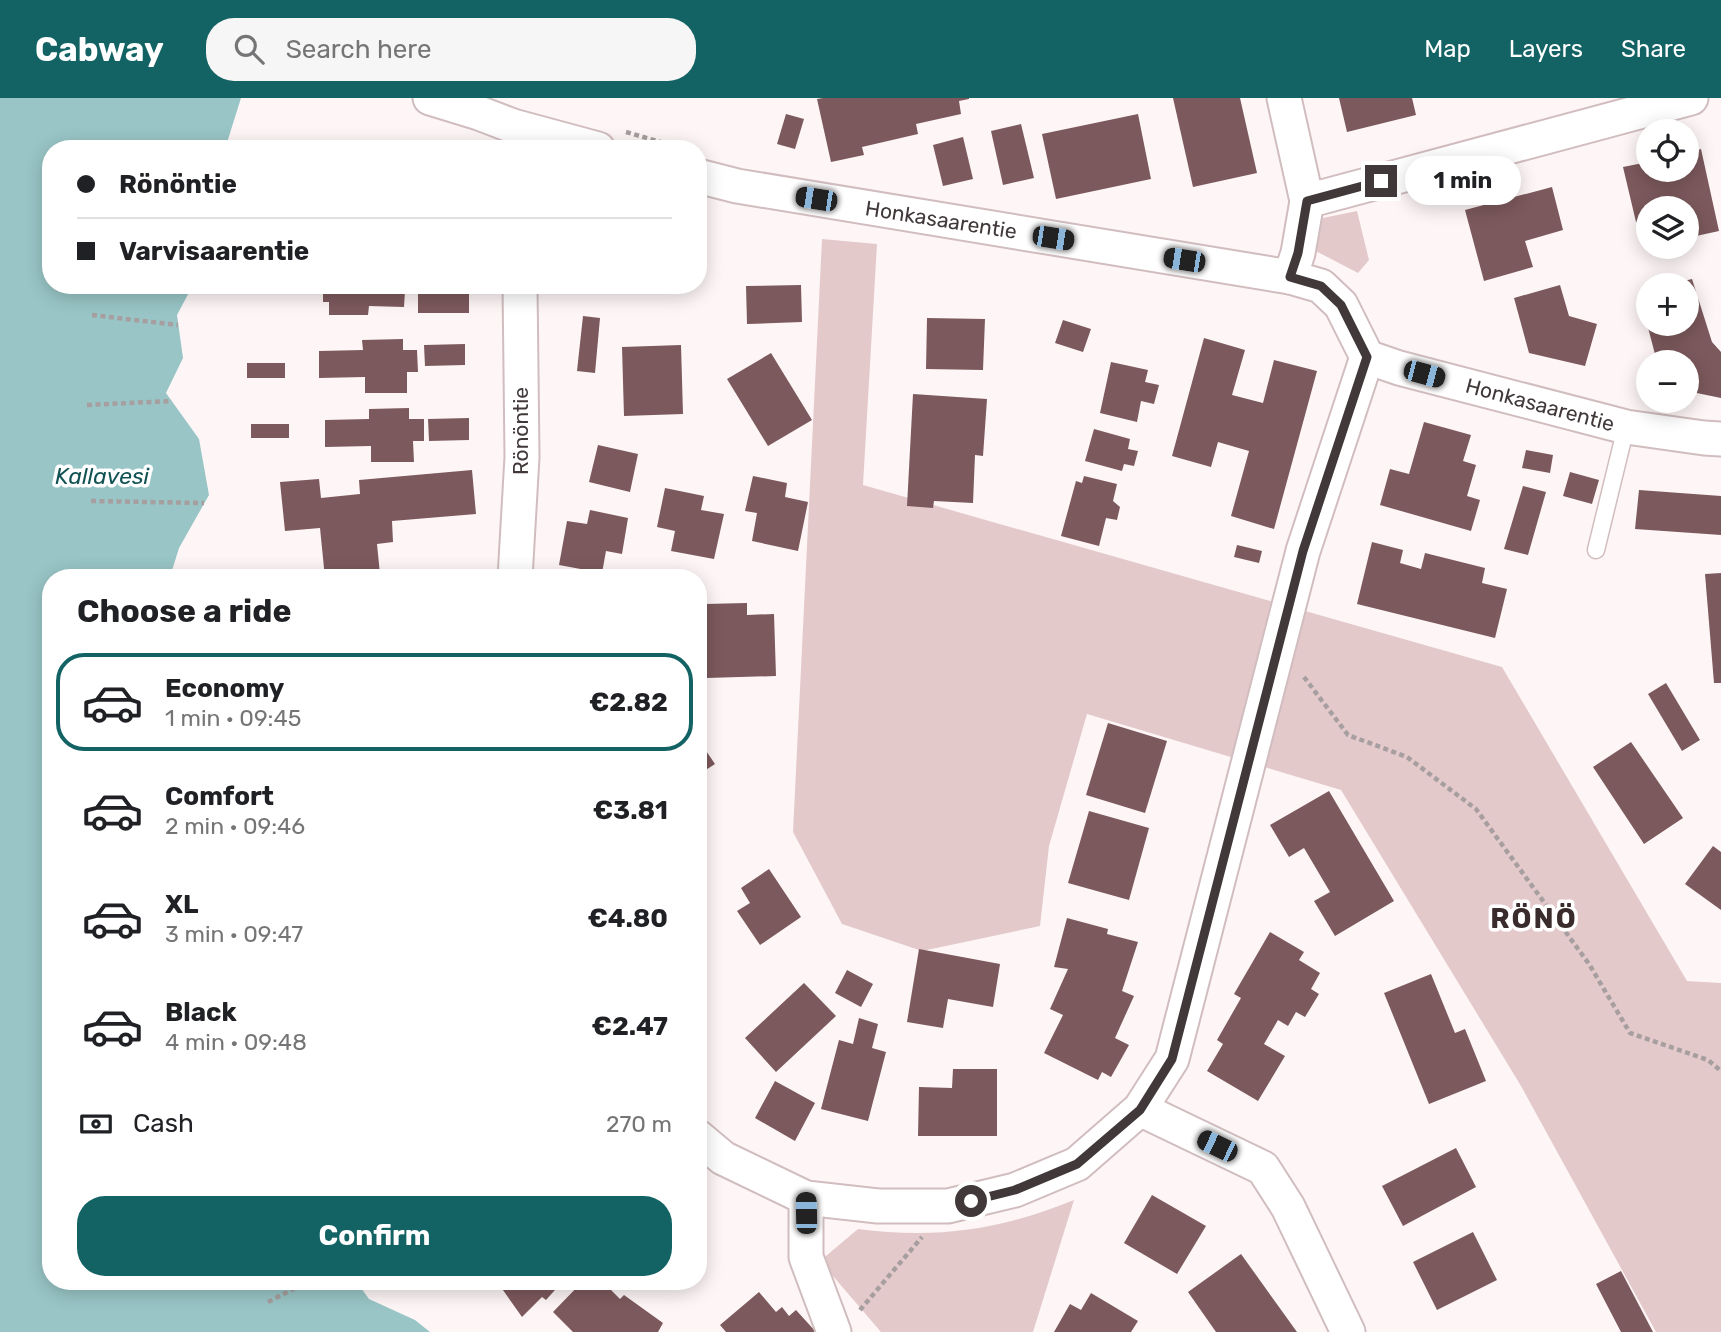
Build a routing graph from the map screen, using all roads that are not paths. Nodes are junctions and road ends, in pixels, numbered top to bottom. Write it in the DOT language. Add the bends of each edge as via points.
graph roads {
  1 [pos="430,98"];
  2 [pos="1284,98"];
  3 [pos="1691,98"];
  4 [pos="513,137"];
  5 [pos="534,140"];
  6 [pos="707,178"];
  7 [pos="1307,201"];
  8 [pos="1290,277"];
  9 [pos="520,294"];
  10 [pos="1367,357"];
  11 [pos="1626,428"];
  12 [pos="1721,439"];
  13 [pos="1597,550"];
  14 [pos="516,569"];
  15 [pos="1140,1110"];
  16 [pos="707,1145"];
  17 [pos="806,1198"];
  18 [pos="846,1321"];
  19 [pos="1348,1332"];
  1 -- 4 [label="street" via="479,113"];
  2 -- 7 [label="street"];
  3 -- 7 [label="street"];
  4 -- 5 [label="street"];
  6 -- 8 [label="street, Honkasaarentie"];
  7 -- 8 [label="street"];
  8 -- 10 [label="street, Honkasaarentie" via="1321,286 1341,305"];
  9 -- 14 [label="street, Rönöntie" via="522,457"];
  10 -- 11 [label="street, Honkasaarentie"];
  10 -- 15 [label="street" via="1303,551 1172,1059"];
  11 -- 12 [label="street, Honkasaarentie"];
  11 -- 13 [label="lane"];
  15 -- 17 [label="street" via="1077,1164 1015,1190 948,1206 878,1206"];
  15 -- 19 [label="street" via="1263,1168 1288,1207"];
  16 -- 17 [label="street" via="723,1158"];
  17 -- 18 [label="street" via="806,1257"];
}
